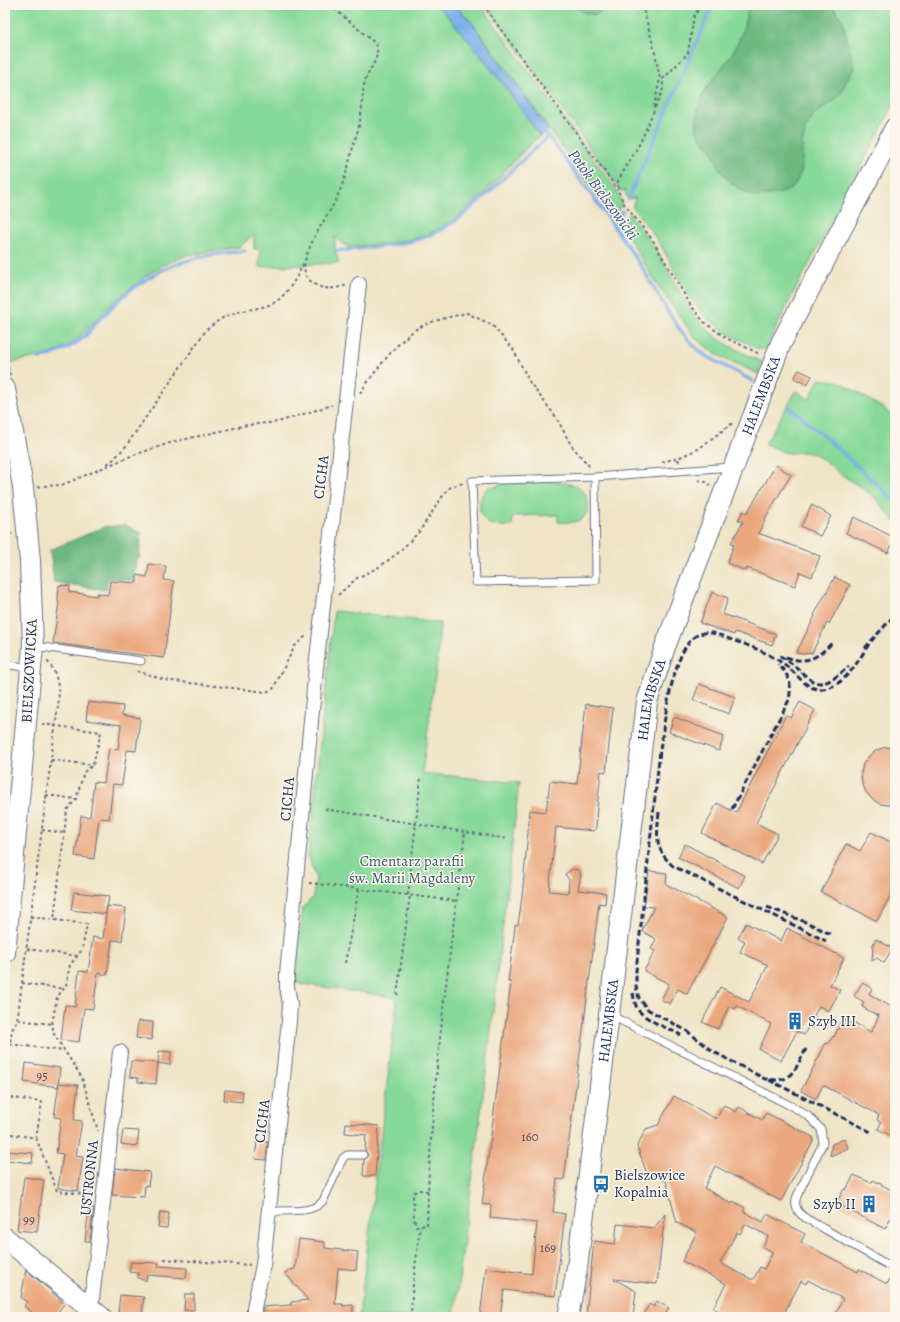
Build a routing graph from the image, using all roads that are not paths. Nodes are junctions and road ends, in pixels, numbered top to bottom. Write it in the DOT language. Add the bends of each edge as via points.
graph roads {
  1 [pos="895,128"];
  2 [pos="359,284"];
  3 [pos="5,389"];
  4 [pos="733,467"];
  5 [pos="595,477"];
  6 [pos="38,646"];
  7 [pos="141,661"];
  8 [pos="5,664"];
  9 [pos="32,668"];
  10 [pos="5,950"];
  11 [pos="5,953"];
  12 [pos="609,1018"];
  13 [pos="120,1052"];
  14 [pos="363,1155"];
  15 [pos="267,1219"];
  16 [pos="5,1238"];
  17 [pos="895,1269"];
  18 [pos="94,1311"];
  19 [pos="254,1317"];
  20 [pos="568,1317"];
  1 -- 4 [label="street, HALEMBSKA" via="781,343"];
  2 -- 15 [label="street, CICHA" via="311,718 287,980 289,1021"];
  3 -- 6 [label="street, BIELSZOWICKA" via="23,491"];
  4 -- 5 [label="lane"];
  4 -- 12 [label="street, HALEMBSKA" via="664,647 647,702"];
  5 -- 5 [label="lane" via="596,580 476,582 472,481"];
  6 -- 7 [label="lane"];
  6 -- 9 [label="street, BIELSZOWICKA"];
  8 -- 9 [label="lane"];
  9 -- 10 [label="street, BIELSZOWICKA"];
  10 -- 11 [label="street, BIELSZOWICKA"];
  12 -- 17 [label="lane" via="616,1018 808,1116 821,1129 823,1143 797,1196 795,1208 807,1219"];
  12 -- 20 [label="street, HALEMBSKA" via="577,1268"];
  13 -- 18 [label="street, USTRONNA" via="92,1299"];
  14 -- 15 [label="lane" via="347,1155 344,1158 323,1201 312,1210 279,1211"];
  15 -- 19 [label="street, CICHA"];
  16 -- 18 [label="street"];
}
